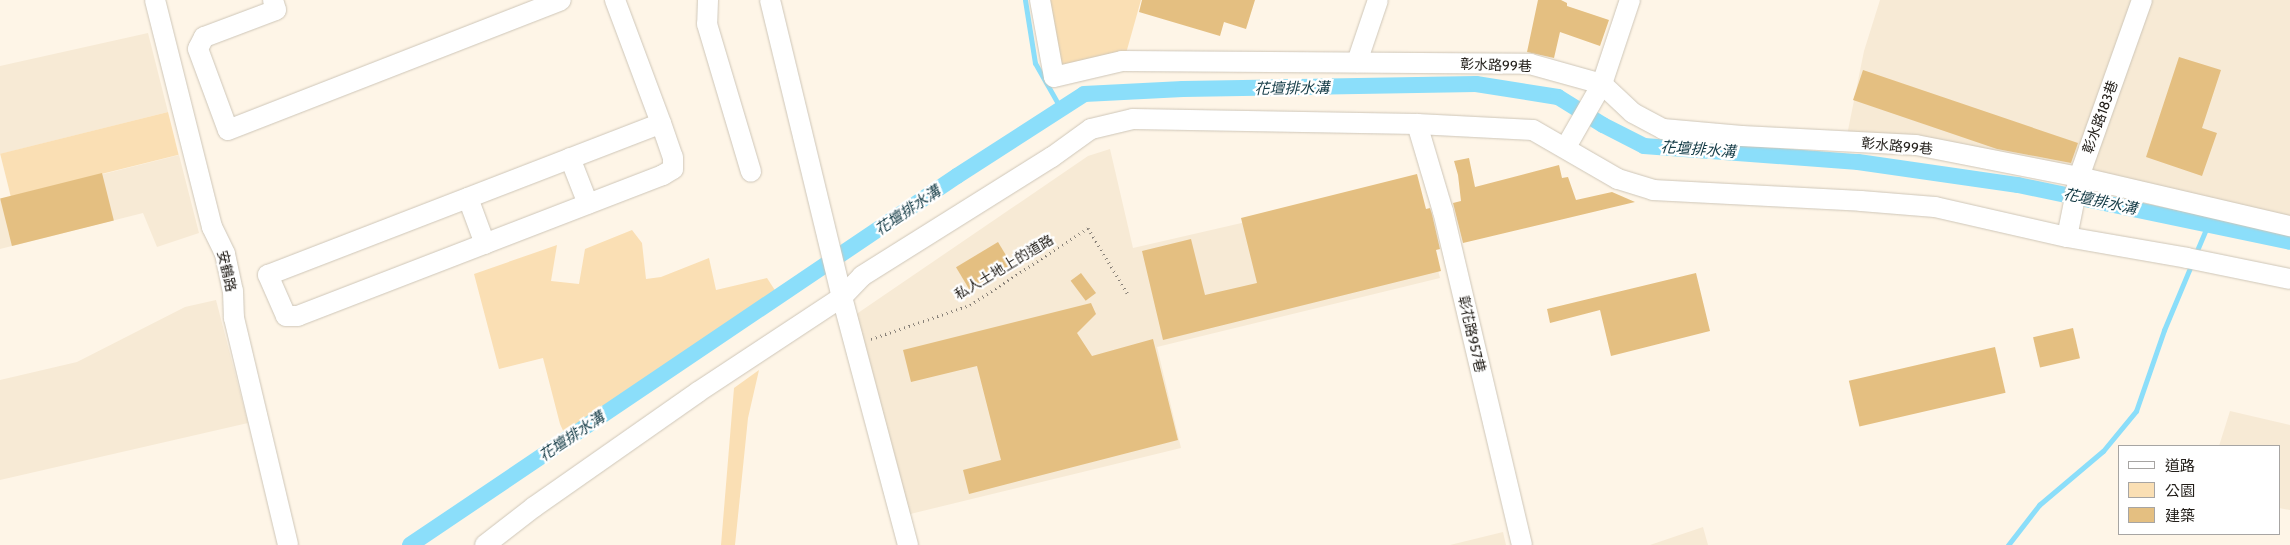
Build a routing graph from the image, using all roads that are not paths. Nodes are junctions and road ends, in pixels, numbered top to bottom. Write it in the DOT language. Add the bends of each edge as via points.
graph roads {
  1 [pos="155,0"];
  2 [pos="273,0"];
  3 [pos="561,0"];
  4 [pos="615,0"];
  5 [pos="708,0"];
  6 [pos="770,0"];
  7 [pos="1040,0"];
  8 [pos="1378,0"];
  9 [pos="1630,0"];
  10 [pos="2142,0"];
  11 [pos="1357,62"];
  12 [pos="1602,84"];
  13 [pos="661,123"];
  14 [pos="1417,124"];
  15 [pos="1566,147"];
  16 [pos="570,158"];
  17 [pos="750,172"];
  18 [pos="2078,177"];
  19 [pos="468,198"];
  20 [pos="588,204"];
  21 [pos="2290,226"];
  22 [pos="2067,234"];
  23 [pos="485,244"];
  24 [pos="2290,279"];
  25 [pos="842,297"];
  26 [pos="288,545"];
  27 [pos="485,545"];
  28 [pos="908,545"];
  29 [pos="1522,545"];
  1 -- 26 [label="street, 安鶴路" via="212,227 225,254 233,291 234,318"];
  2 -- 3 [label="street" via="276,10 204,37 198,49 228,130"];
  4 -- 13 [label="street"];
  5 -- 17 [label="street" via="708,24"];
  6 -- 25 [label="street"];
  7 -- 11 [label="street, 彰水路99巷" via="1054,77 1122,62"];
  8 -- 11 [label="street"];
  9 -- 12 [label="street"];
  10 -- 18 [label="street, 彰水路183巷"];
  11 -- 12 [label="street, 彰水路99巷" via="1530,64"];
  12 -- 15 [label="street"];
  12 -- 18 [label="street, 彰水路99巷" via="1633,113 1663,129 1916,145"];
  13 -- 16 [label="street"];
  13 -- 20 [label="street" via="673,157 673,169"];
  14 -- 15 [label="street" via="1533,130"];
  14 -- 25 [label="street" via="1133,119 1091,129 862,276"];
  14 -- 29 [label="street, 彰花路957巷" via="1443,211"];
  15 -- 22 [label="street" via="1618,179 1653,190 1935,207"];
  16 -- 19 [label="street"];
  16 -- 20 [label="street"];
  18 -- 21 [label="street, 彰水路99巷"];
  18 -- 22 [label="street, 彰水路183巷"];
  19 -- 23 [label="street"];
  19 -- 23 [label="street" via="268,274 286,316 298,316"];
  20 -- 23 [label="street"];
  22 -- 24 [label="street"];
  25 -- 27 [label="street" via="698,392"];
  25 -- 28 [label="street"];
}
